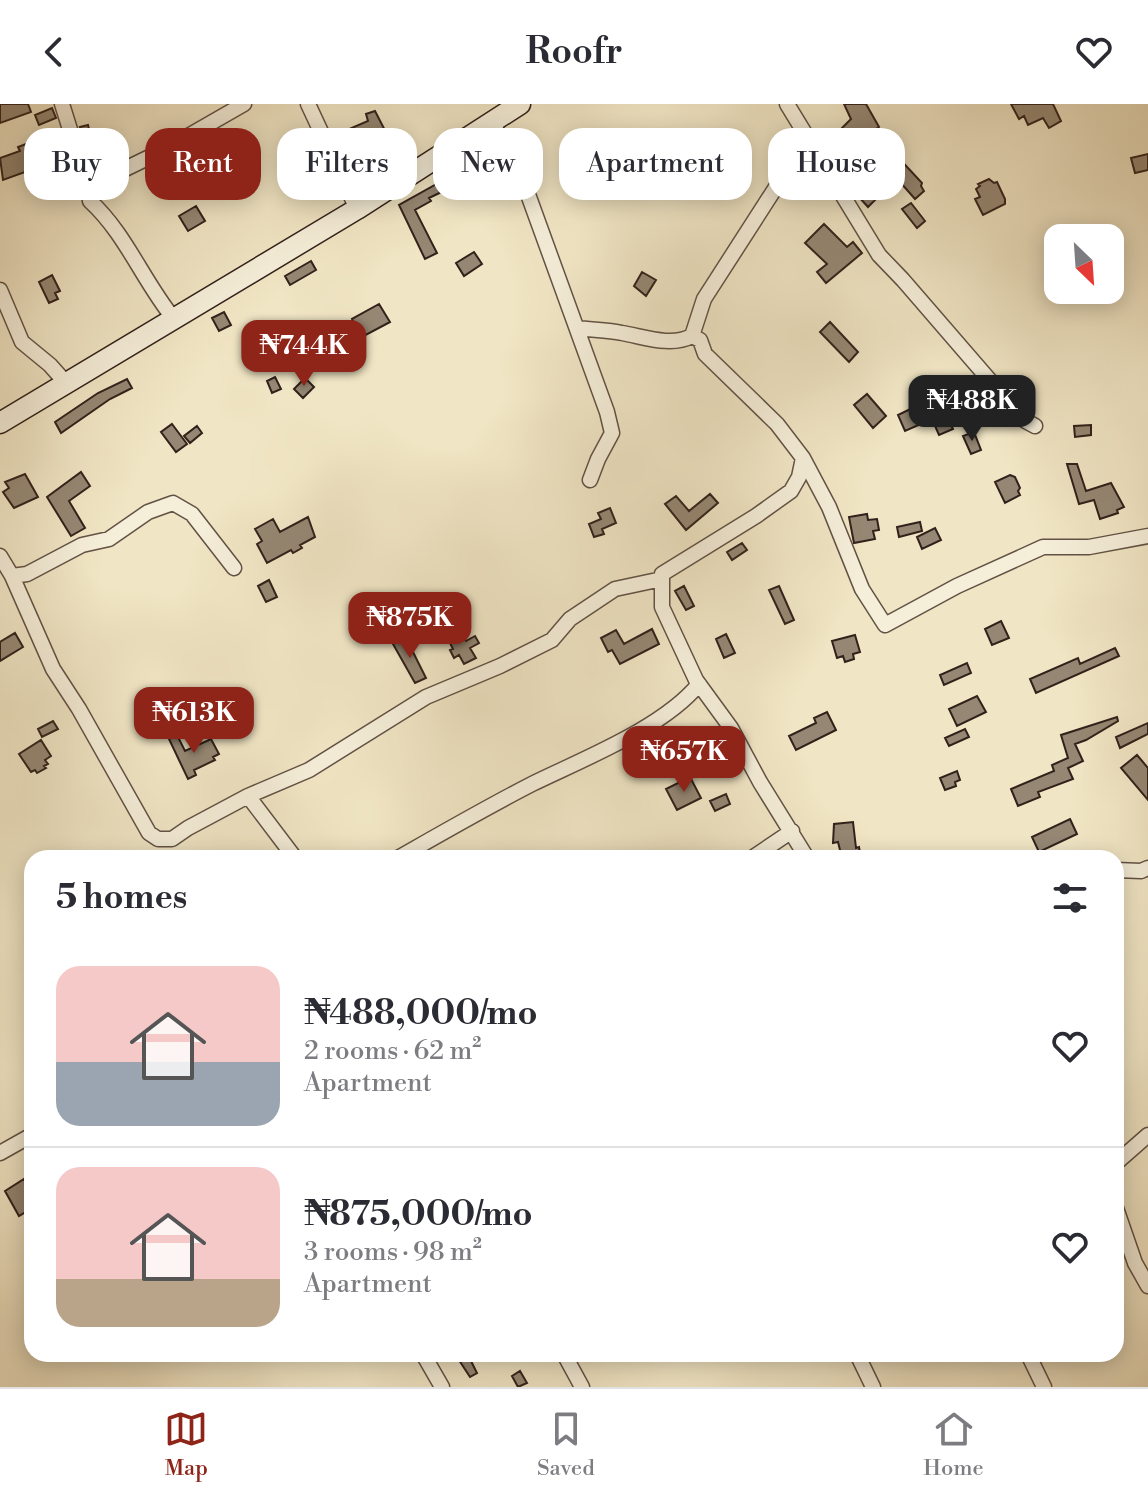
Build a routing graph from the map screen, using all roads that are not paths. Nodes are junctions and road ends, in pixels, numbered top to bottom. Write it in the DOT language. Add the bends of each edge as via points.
graph roads {
  1 [pos="62,104"];
  2 [pos="244,104"];
  3 [pos="308,104"];
  4 [pos="787,104"];
  5 [pos="513,106"];
  6 [pos="492,122"];
  7 [pos="70,128"];
  8 [pos="801,128"];
  9 [pos="129,167"];
  10 [pos="90,200"];
  11 [pos="768,200"];
  12 [pos="845,200"];
  13 [pos="357,209"];
  14 [pos="0,290"];
  15 [pos="174,319"];
  16 [pos="577,328"];
  17 [pos="692,336"];
  18 [pos="66,383"];
  19 [pos="0,423"];
  20 [pos="1035,426"];
  21 [pos="803,458"];
  22 [pos="590,480"];
  23 [pos="1148,536"];
  24 [pos="0,556"];
  25 [pos="234,568"];
  26 [pos="12,576"];
  27 [pos="662,579"];
  28 [pos="699,684"];
  29 [pos="248,796"];
  30 [pos="792,831"];
  31 [pos="289,850"];
  32 [pos="413,850"];
  33 [pos="764,850"];
  34 [pos="803,850"];
  35 [pos="1148,868"];
  36 [pos="1124,870"];
  37 [pos="1148,1135"];
  38 [pos="24,1140"];
  39 [pos="0,1153"];
  40 [pos="1124,1156"];
  41 [pos="1124,1231"];
  42 [pos="1148,1286"];
  43 [pos="428,1362"];
  44 [pos="568,1362"];
  45 [pos="861,1362"];
  46 [pos="1032,1362"];
  47 [pos="442,1387"];
  48 [pos="582,1387"];
  49 [pos="873,1387"];
  50 [pos="1044,1387"];
  1 -- 7 [label="street"];
  2 -- 9 [label="street"];
  3 -- 13 [label="street"];
  4 -- 8 [label="street"];
  5 -- 6 [label="street"];
  6 -- 13 [label="street"];
  6 -- 16 [label="street" via="521,175"];
  10 -- 15 [label="street"];
  11 -- 17 [label="street" via="704,299"];
  12 -- 20 [label="street" via="879,255 1024,420"];
  13 -- 15 [label="street"];
  14 -- 18 [label="street" via="22,342"];
  15 -- 18 [label="street"];
  16 -- 17 [label="street" via="654,340 683,341"];
  16 -- 22 [label="street" via="612,433"];
  17 -- 21 [label="street"];
  18 -- 19 [label="street"];
  21 -- 23 [label="street" via="862,589 885,625 1043,547 1089,547"];
  21 -- 27 [label="street" via="791,491 662,574"];
  24 -- 26 [label="street"];
  25 -- 26 [label="street" via="192,514 173,503 148,512 109,539 82,545 27,574"];
  26 -- 29 [label="street" via="53,669 149,833 172,839"];
  27 -- 28 [label="street" via="662,607"];
  27 -- 29 [label="street" via="615,589 570,619 552,640 426,697 309,770"];
  28 -- 30 [label="street"];
  28 -- 32 [label="street" via="689,697 638,731"];
  29 -- 31 [label="street"];
  30 -- 33 [label="street"];
  30 -- 34 [label="street"];
  35 -- 36 [label="street"];
  37 -- 40 [label="street"];
  38 -- 39 [label="street"];
  41 -- 42 [label="street"];
  43 -- 47 [label="street"];
  44 -- 48 [label="street"];
  45 -- 49 [label="street"];
  46 -- 50 [label="street"];
}
